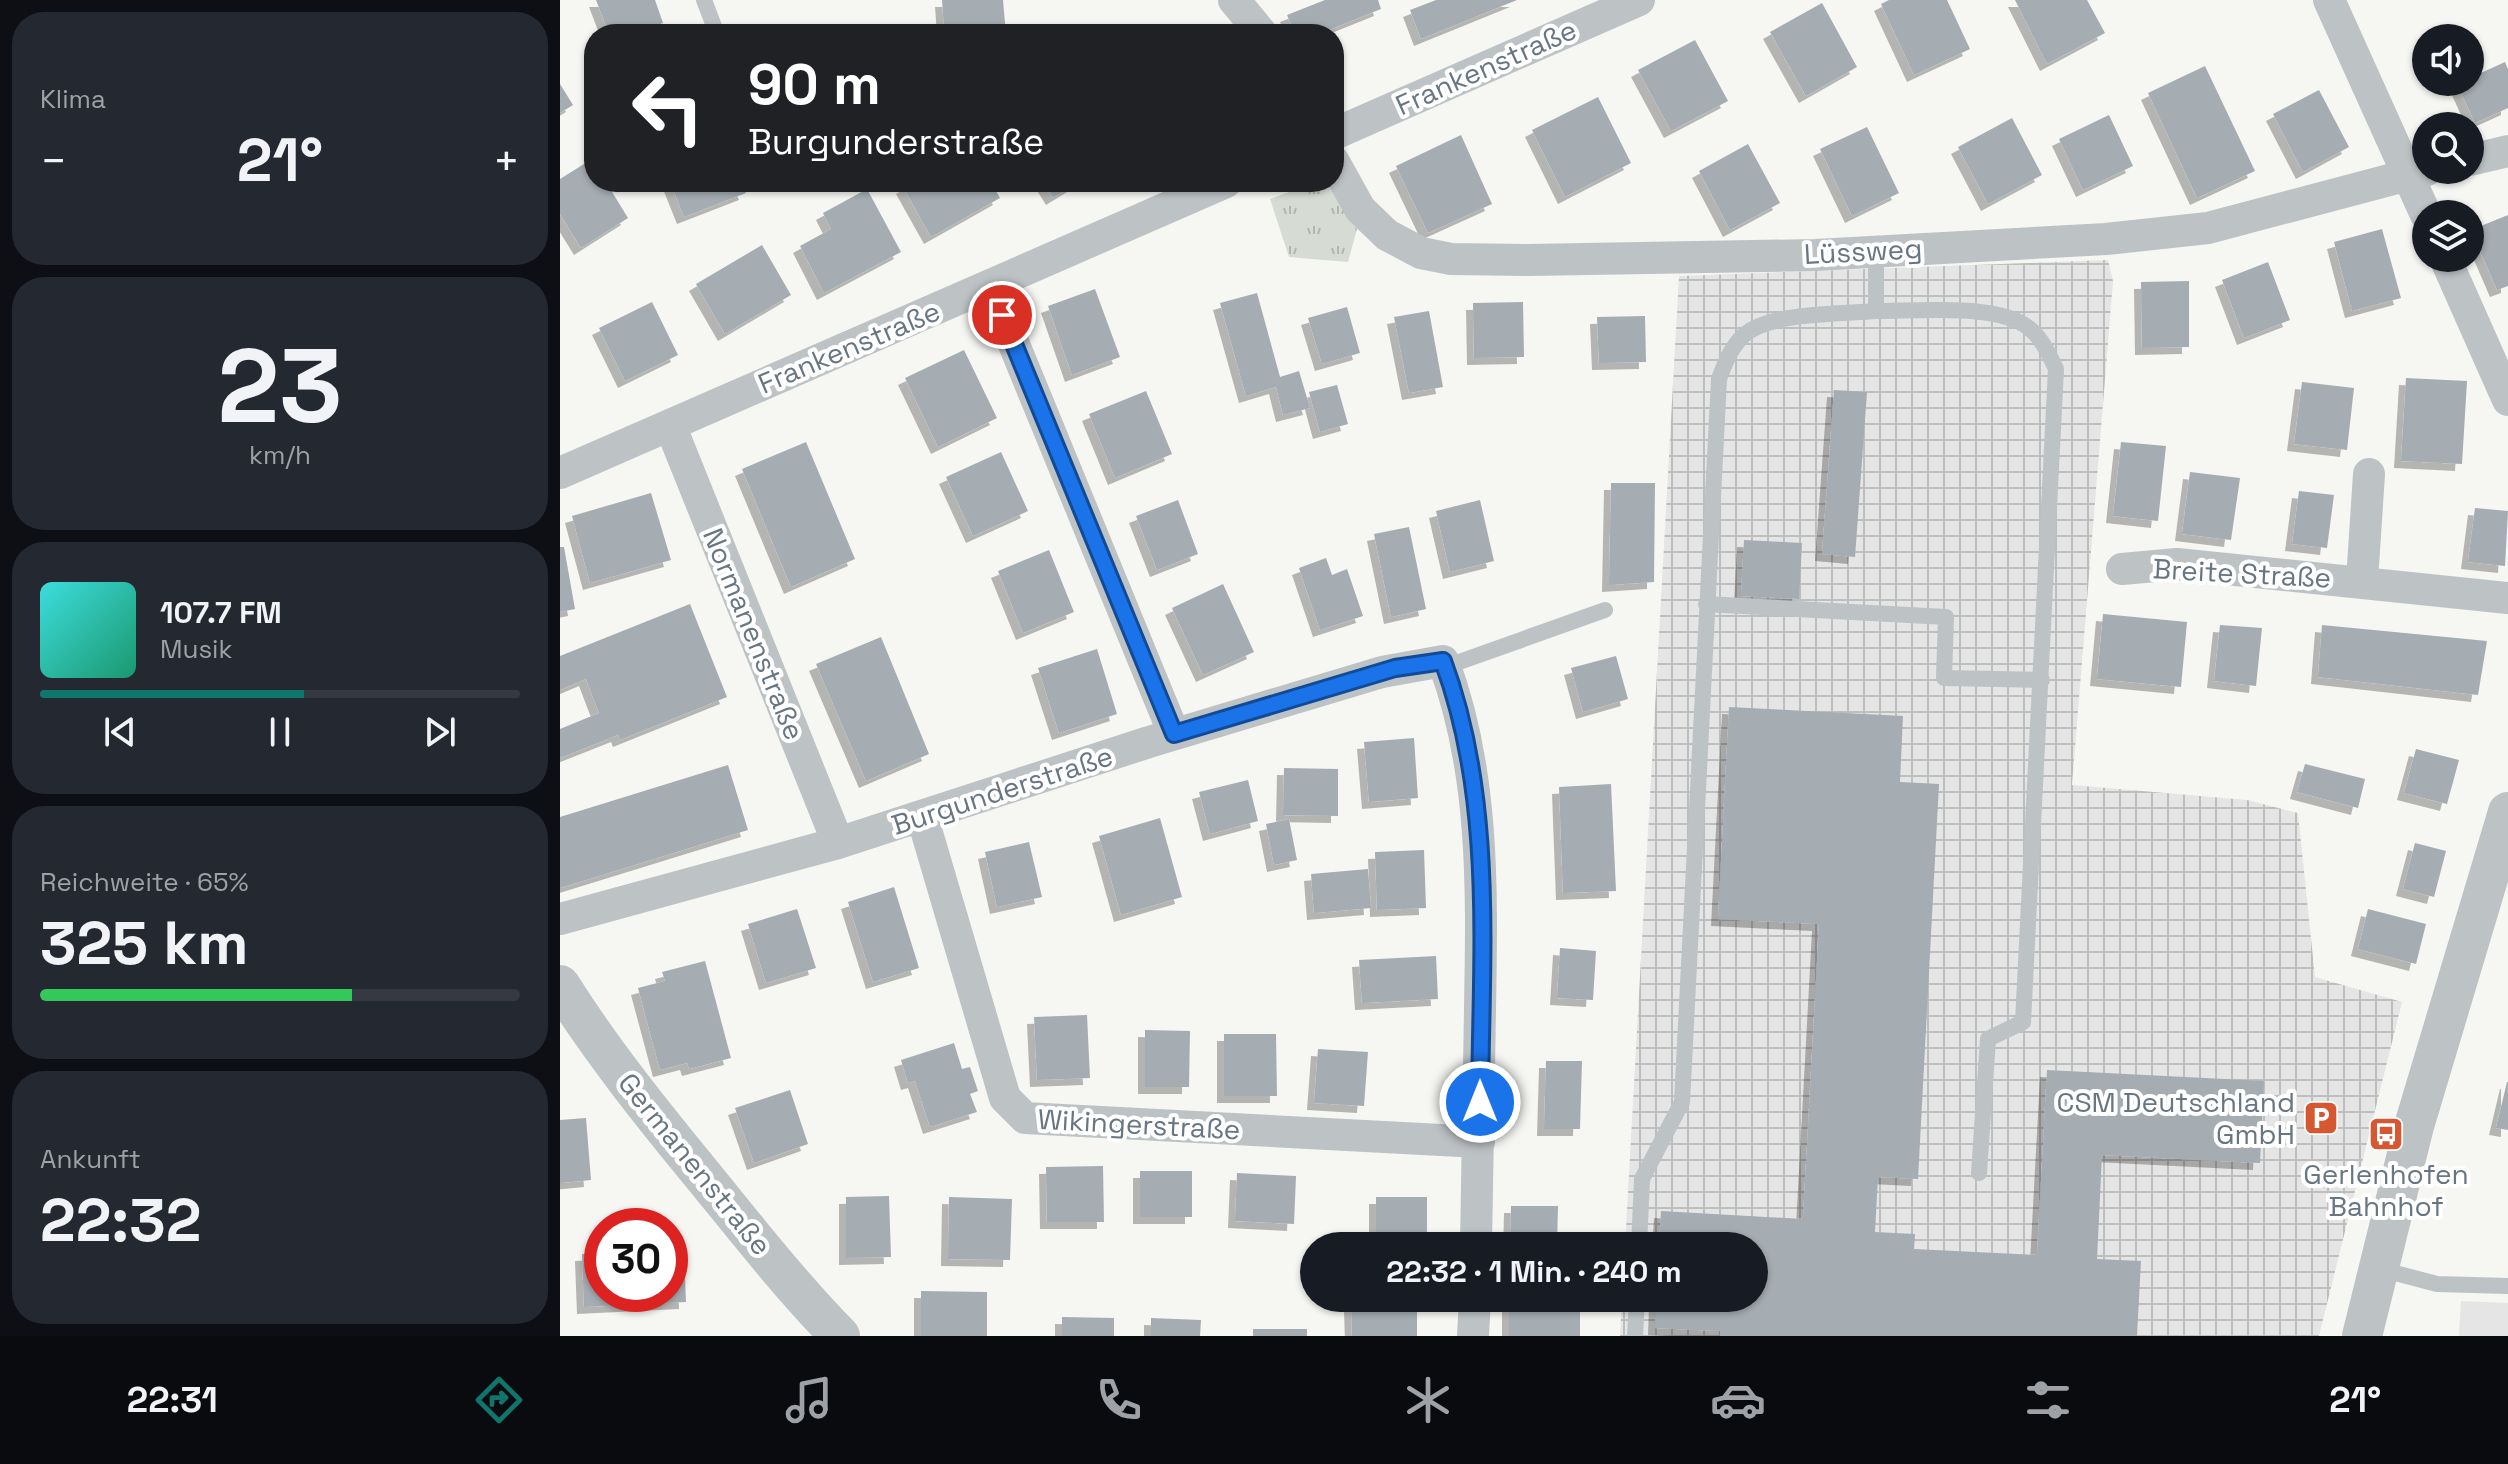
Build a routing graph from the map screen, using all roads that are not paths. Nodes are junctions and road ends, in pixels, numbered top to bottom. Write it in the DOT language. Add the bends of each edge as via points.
graph roads {
  1 [pos="704,0"];
  2 [pos="1234,0"];
  3 [pos="1639,0"];
  4 [pos="2329,0"];
  5 [pos="713,24"];
  6 [pos="1254,24"];
  7 [pos="1344,130"];
  8 [pos="2508,151"];
  9 [pos="2484,157"];
  10 [pos="2412,160"];
  11 [pos="2412,174"];
  12 [pos="1344,180"];
  13 [pos="1203,192"];
  14 [pos="1876,251"];
  15 [pos="2451,272"];
  16 [pos="990,286"];
  17 [pos="1876,311"];
  18 [pos="2508,400"];
  19 [pos="670,425"];
  20 [pos="560,473"];
  21 [pos="2369,474"];
  22 [pos="2122,569"];
  23 [pos="2362,581"];
  24 [pos="2508,598"];
  25 [pos="1706,604"];
  26 [pos="1605,610"];
  27 [pos="1444,664"];
  28 [pos="2042,680"];
  29 [pos="1174,734"];
  30 [pos="2508,812"];
  31 [pos="922,816"];
  32 [pos="838,843"];
  33 [pos="560,919"];
  34 [pos="560,985"];
  35 [pos="1479,1142"];
  36 [pos="1979,1173"];
  37 [pos="1476,1232"];
  38 [pos="1640,1232"];
  39 [pos="2378,1269"];
  40 [pos="2508,1286"];
  41 [pos="1474,1312"];
  42 [pos="1636,1312"];
  43 [pos="838,1336"];
  44 [pos="1473,1336"];
  45 [pos="1635,1336"];
  46 [pos="2362,1336"];
  1 -- 5 [label="lane"];
  2 -- 6 [label="street"];
  3 -- 7 [label="street, Frankenstraße"];
  4 -- 10 [label="street"];
  8 -- 9 [label="street"];
  11 -- 14 [label="street, Lüssweg" via="2208,228"];
  12 -- 14 [label="street, Lüssweg" via="1360,209 1387,235 1421,253 1451,259"];
  13 -- 16 [label="street, Frankenstraße"];
  14 -- 17 [label="lane"];
  15 -- 18 [label="street"];
  16 -- 19 [label="street, Frankenstraße"];
  16 -- 29 [label="street"];
  17 -- 25 [label="lane" via="1777,320 1746,333 1731,349 1719,379"];
  17 -- 28 [label="lane" via="1998,314 2024,325 2040,340 2056,369"];
  19 -- 20 [label="street, Frankenstraße"];
  19 -- 32 [label="street, Normanenstraße"];
  21 -- 23 [label="street, Breite Straße"];
  22 -- 23 [label="street, Breite Straße" via="2177,564"];
  23 -- 24 [label="street, Breite Straße"];
  25 -- 28 [label="lane" via="1946,617 1944,678"];
  25 -- 38 [label="lane" via="1682,1102 1642,1179"];
  26 -- 27 [label="lane"];
  27 -- 29 [label="street, Burgunderstraße" via="1395,668"];
  27 -- 35 [label="street" via="1461,719 1475,801 1481,896"];
  28 -- 36 [label="lane" via="2023,1022 1988,1039"];
  29 -- 31 [label="street, Burgunderstraße"];
  30 -- 39 [label="street" via="2414,1126"];
  31 -- 32 [label="street, Burgunderstraße"];
  31 -- 35 [label="street, Wikingerstraße" via="1005,1098 1025,1118"];
  32 -- 33 [label="street, Burgunderstraße"];
  34 -- 43 [label="street, Germanenstraße" via="686,1155"];
  35 -- 37 [label="street"];
  39 -- 40 [label="lane" via="2437,1284"];
  39 -- 46 [label="street"];
  41 -- 44 [label="street"];
  42 -- 45 [label="lane"];
}
